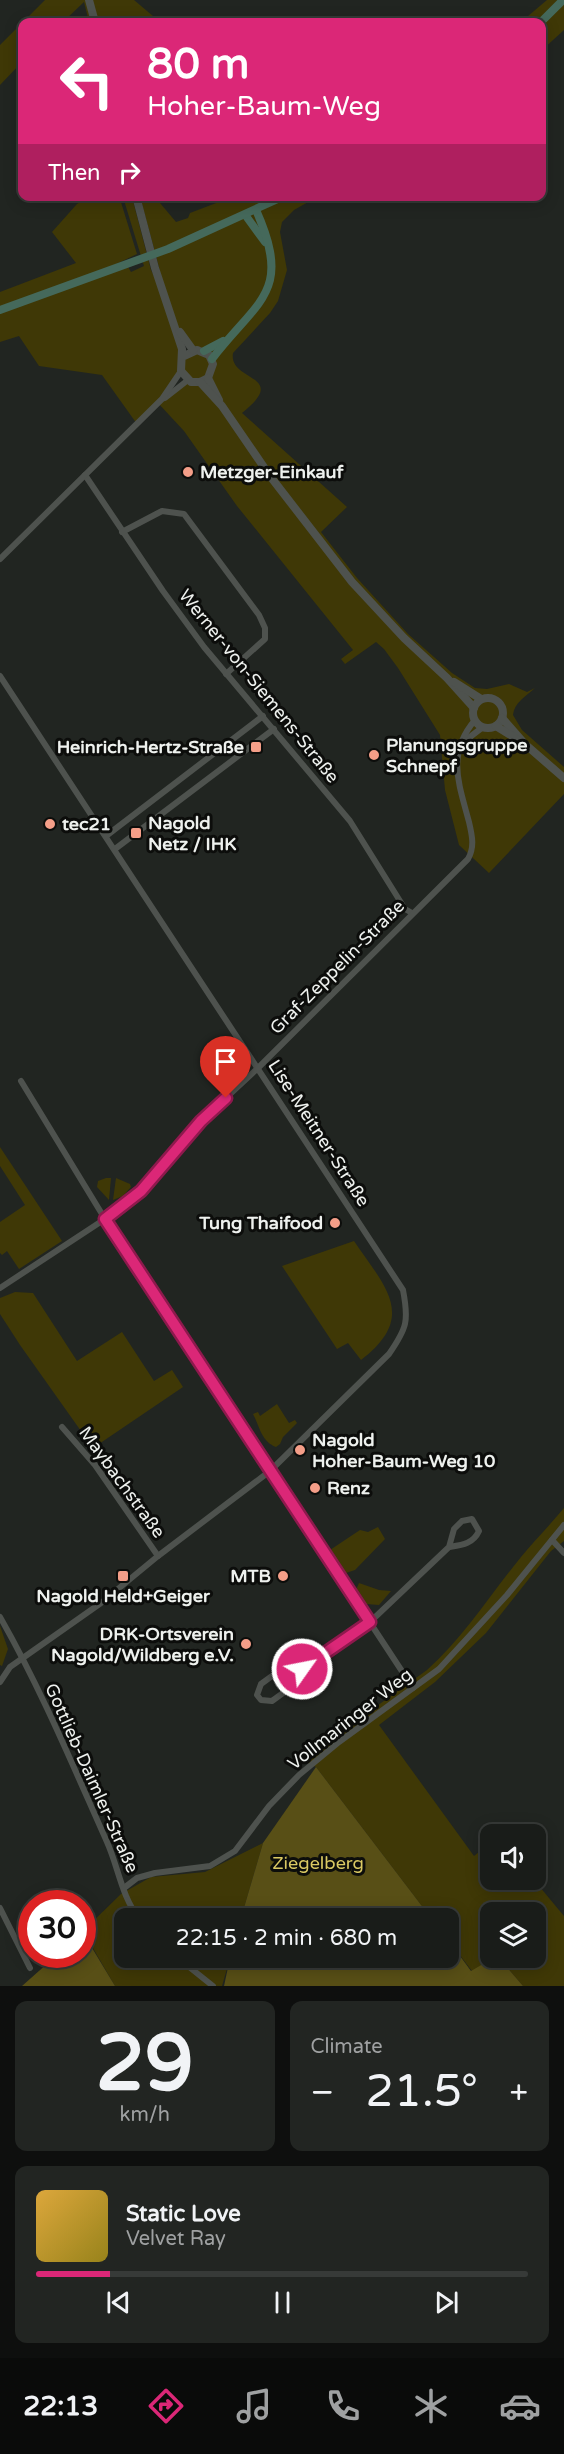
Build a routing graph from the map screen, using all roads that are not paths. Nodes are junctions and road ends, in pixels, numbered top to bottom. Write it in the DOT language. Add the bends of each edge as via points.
graph roads {
  1 [pos="89,0"];
  2 [pos="563,0"];
  3 [pos="94,18"];
  4 [pos="545,18"];
  5 [pos="137,201"];
  6 [pos="274,201"];
  7 [pos="256,210"];
  8 [pos="246,216"];
  9 [pos="270,250"];
  10 [pos="0,310"];
  11 [pos="176,326"];
  12 [pos="229,337"];
  13 [pos="193,350"];
  14 [pos="204,351"];
  15 [pos="184,356"];
  16 [pos="212,359"];
  17 [pos="181,371"];
  18 [pos="208,378"];
  19 [pos="188,380"];
  20 [pos="200,382"];
  21 [pos="162,399"];
  22 [pos="222,406"];
  23 [pos="85,475"];
  24 [pos="123,531"];
  25 [pos="0,559"];
  26 [pos="226,674"];
  27 [pos="0,676"];
  28 [pos="447,678"];
  29 [pos="481,699"];
  30 [pos="474,708"];
  31 [pos="263,716"];
  32 [pos="502,718"];
  33 [pos="475,720"];
  34 [pos="496,726"];
  35 [pos="483,727"];
  36 [pos="274,729"];
  37 [pos="461,743"];
  38 [pos="526,745"];
  39 [pos="564,778"];
  40 [pos="106,836"];
  41 [pos="115,849"];
  42 [pos="412,913"];
  43 [pos="258,1068"];
  44 [pos="21,1082"];
  45 [pos="105,1219"];
  46 [pos="0,1288"];
  47 [pos="62,1427"];
  48 [pos="270,1471"];
  49 [pos="564,1525"];
  50 [pos="552,1540"];
  51 [pos="449,1547"];
  52 [pos="564,1553"];
  53 [pos="158,1556"];
  54 [pos="0,1617"];
  55 [pos="370,1622"];
  56 [pos="22,1659"];
  57 [pos="289,1678"];
  58 [pos="0,1683"];
  59 [pos="413,1688"];
  60 [pos="124,1888"];
  61 [pos="0,1908"];
  62 [pos="131,1908"];
  63 [pos="18,1944"];
  64 [pos="190,1968"];
  65 [pos="213,1986"];
  1 -- 3 [label="street"];
  2 -- 4 [label="main road"];
  5 -- 11 [label="street"];
  6 -- 7 [label="main road"];
  7 -- 8 [label="main road"];
  7 -- 9 [label="main road"];
  8 -- 9 [label="main road"];
  8 -- 10 [label="main road" via="127,265"];
  9 -- 12 [label="main road" via="272,272 265,297"];
  11 -- 13 [label="street"];
  11 -- 15 [label="street"];
  12 -- 14 [label="main road"];
  12 -- 16 [label="main road"];
  13 -- 14 [label="street"];
  13 -- 15 [label="street"];
  14 -- 16 [label="street"];
  15 -- 17 [label="street"];
  16 -- 18 [label="street" via="213,369"];
  17 -- 19 [label="street"];
  17 -- 21 [label="street"];
  18 -- 20 [label="street"];
  18 -- 22 [label="street"];
  19 -- 20 [label="street"];
  19 -- 21 [label="street"];
  20 -- 22 [label="street"];
  21 -- 23 [label="street"];
  22 -- 28 [label="street" via="352,582"];
  23 -- 24 [label="street, Werner-von-Siemens-Straße"];
  23 -- 25 [label="street"];
  24 -- 26 [label="street, Werner-von-Siemens-Straße"];
  24 -- 26 [label="street" via="162,511 184,514 259,615 265,639"];
  26 -- 31 [label="street, Werner-von-Siemens-Straße"];
  27 -- 40 [label="street, Lise-Meitner-Straße"];
  28 -- 29 [label="street"];
  28 -- 30 [label="street"];
  29 -- 30 [label="street"];
  29 -- 32 [label="street" via="497,701 503,709"];
  30 -- 33 [label="street"];
  31 -- 36 [label="street, Werner-von-Siemens-Straße"];
  31 -- 40 [label="street"];
  32 -- 34 [label="street"];
  32 -- 38 [label="street"];
  33 -- 35 [label="street"];
  33 -- 37 [label="street, Graf-Zeppelin-Straße"];
  34 -- 35 [label="street"];
  34 -- 38 [label="street"];
  35 -- 37 [label="street"];
  36 -- 41 [label="street"];
  36 -- 42 [label="street, Werner-von-Siemens-Straße" via="350,821 405,909"];
  37 -- 42 [label="street, Graf-Zeppelin-Straße" via="456,770 472,852"];
  38 -- 39 [label="street"];
  40 -- 41 [label="street, Lise-Meitner-Straße"];
  41 -- 43 [label="street, Lise-Meitner-Straße"];
  42 -- 43 [label="street, Graf-Zeppelin-Straße"];
  43 -- 45 [label="street, Graf-Zeppelin-Straße" via="201,1121 141,1191"];
  43 -- 48 [label="street, Lise-Meitner-Straße" via="404,1290 408,1313 403,1334 389,1354"];
  44 -- 45 [label="street"];
  45 -- 46 [label="street, Graf-Zeppelin-Straße"];
  45 -- 48 [label="street"];
  47 -- 53 [label="street, Maybachstraße" via="95,1465"];
  48 -- 53 [label="street, Lise-Meitner-Straße"];
  48 -- 55 [label="street"];
  49 -- 50 [label="street, Vollmaringer Weg"];
  50 -- 52 [label="street"];
  50 -- 59 [label="street, Vollmaringer Weg" via="439,1670"];
  51 -- 51 [label="street" via="454,1529 462,1521 472,1519 479,1531 477,1536 468,1544"];
  51 -- 55 [label="street"];
  53 -- 56 [label="street, Lise-Meitner-Straße" via="101,1603"];
  54 -- 56 [label="street, Gottlieb-Daimler-Straße"];
  55 -- 57 [label="street"];
  55 -- 59 [label="street"];
  56 -- 58 [label="street, Lise-Meitner-Straße" via="10,1667"];
  56 -- 60 [label="street, Gottlieb-Daimler-Straße" via="117,1864"];
  57 -- 57 [label="street" via="272,1676 261,1684 257,1695 261,1700 272,1701 283,1693"];
  59 -- 60 [label="street, Vollmaringer Weg" via="299,1775 234,1851 210,1866 155,1873 137,1878"];
  60 -- 62 [label="street"];
  61 -- 63 [label="street"];
  64 -- 65 [label="street"];
}
